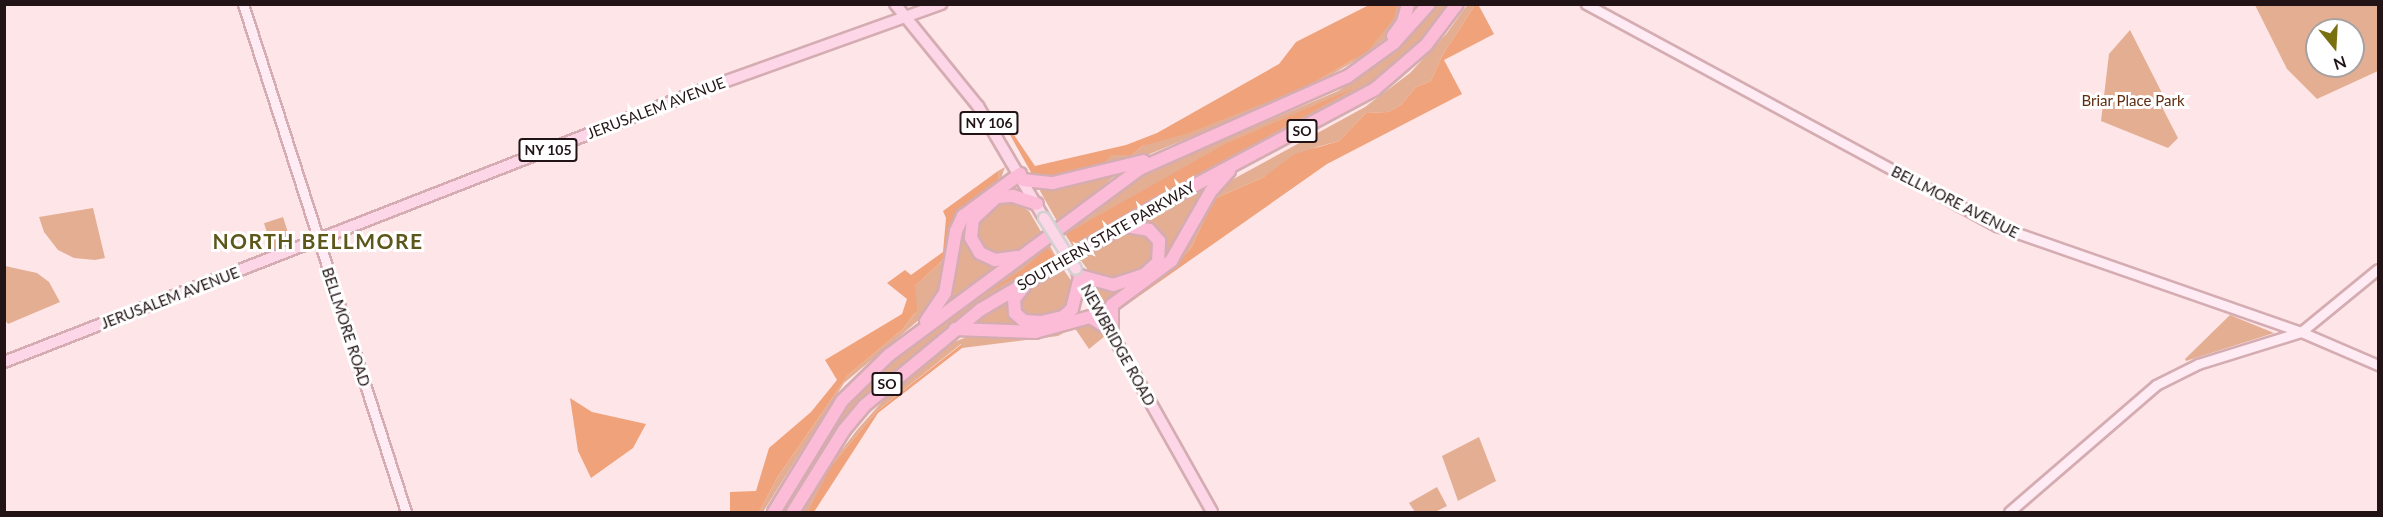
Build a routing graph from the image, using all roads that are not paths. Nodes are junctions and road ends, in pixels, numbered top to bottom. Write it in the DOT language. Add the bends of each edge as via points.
graph roads {
  1 [pos="243,4"];
  2 [pos="895,4"];
  3 [pos="941,4"];
  4 [pos="1408,4"];
  5 [pos="1429,4"];
  6 [pos="1457,4"];
  7 [pos="1586,4"];
  8 [pos="906,17"];
  9 [pos="1368,64"];
  10 [pos="1198,141"];
  11 [pos="1232,168"];
  12 [pos="1022,177"];
  13 [pos="1037,204"];
  14 [pos="1122,225"];
  15 [pos="318,241"];
  16 [pos="1024,254"];
  17 [pos="2379,269"];
  18 [pos="1078,273"];
  19 [pos="1030,279"];
  20 [pos="955,330"];
  21 [pos="1112,331"];
  22 [pos="2301,332"];
  23 [pos="910,339"];
  24 [pos="4,362"];
  25 [pos="2379,365"];
  26 [pos="406,513"];
  27 [pos="774,513"];
  28 [pos="793,513"];
  29 [pos="1212,513"];
  30 [pos="2009,513"];
  1 -- 15 [label="main road, BELLMORE ROAD"];
  2 -- 8 [label="main road, NEWBRIDGE ROAD"];
  3 -- 8 [label="main road, JERUSALEM AVENUE"];
  4 -- 9 [label="highway" via="1401,25"];
  5 -- 9 [label="highway, SOUTHERN STATE PARKWAY / SO" via="1410,28"];
  6 -- 11 [label="highway, SOUTHERN STATE PARKWAY / SO" via="1426,45 1375,89"];
  7 -- 22 [label="main road, BELLMORE AVENUE" via="1997,226"];
  8 -- 12 [label="main road, NEWBRIDGE ROAD / NY 106" via="978,106"];
  8 -- 15 [label="main road, JERUSALEM AVENUE / NY 105" via="704,89"];
  9 -- 10 [label="highway, SOUTHERN STATE PARKWAY / SO" via="1327,88"];
  10 -- 12 [label="highway" via="1106,172 1044,184"];
  10 -- 16 [label="highway, SOUTHERN STATE PARKWAY / SO" via="1139,169"];
  11 -- 14 [label="highway, SOUTHERN STATE PARKWAY / SO"];
  11 -- 21 [label="highway" via="1212,191 1171,261 1112,306"];
  12 -- 13 [label="main road, NEWBRIDGE ROAD / NY 106"];
  12 -- 23 [label="highway" via="977,201 963,216 956,231 945,293"];
  13 -- 16 [label="highway" via="1012,196 997,197 981,209 970,226 974,247 985,256 1001,260"];
  13 -- 18 [label="main road, NEWBRIDGE ROAD / NY 106, bridge"];
  14 -- 18 [label="highway" via="1144,228 1154,234 1161,248 1152,268 1137,278 1113,285"];
  14 -- 19 [label="highway, SOUTHERN STATE PARKWAY / SO"];
  15 -- 24 [label="main road, JERUSALEM AVENUE / NY 105"];
  15 -- 26 [label="main road, BELLMORE ROAD"];
  16 -- 23 [label="highway, SOUTHERN STATE PARKWAY / SO"];
  17 -- 22 [label="main road"];
  18 -- 19 [label="highway" via="1072,309 1041,322 1024,321 1013,307 1014,299"];
  18 -- 21 [label="main road, NEWBRIDGE ROAD / NY 106"];
  19 -- 20 [label="highway, SOUTHERN STATE PARKWAY / SO"];
  20 -- 21 [label="highway" via="1035,332 1090,317"];
  20 -- 28 [label="highway, SOUTHERN STATE PARKWAY / SO" via="864,406 840,436"];
  21 -- 29 [label="main road, NEWBRIDGE ROAD / NY 106"];
  22 -- 25 [label="main road, BELLMORE AVENUE"];
  22 -- 30 [label="main road" via="2198,364 2161,382"];
  23 -- 27 [label="highway, SOUTHERN STATE PARKWAY / SO" via="842,401"];
}
